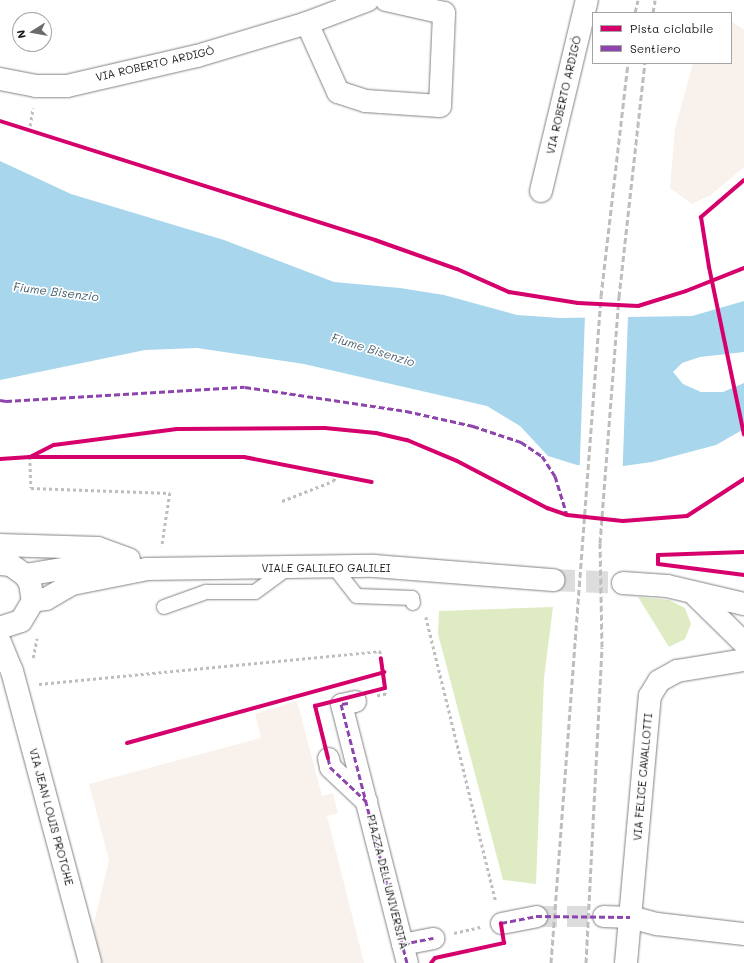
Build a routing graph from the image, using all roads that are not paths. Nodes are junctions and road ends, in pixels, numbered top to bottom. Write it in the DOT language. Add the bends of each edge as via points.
graph roads {
  1 [pos="368,0"];
  2 [pos="386,0"];
  3 [pos="587,0"];
  4 [pos="308,23"];
  5 [pos="0,79"];
  6 [pos="541,191"];
  7 [pos="0,545"];
  8 [pos="0,564"];
  9 [pos="145,565"];
  10 [pos="334,567"];
  11 [pos="288,568"];
  12 [pos="25,575"];
  13 [pos="553,580"];
  14 [pos="623,583"];
  15 [pos="693,593"];
  16 [pos="412,600"];
  17 [pos="33,601"];
  18 [pos="744,604"];
  19 [pos="164,607"];
  20 [pos="29,627"];
  21 [pos="0,628"];
  22 [pos="0,642"];
  23 [pos="744,643"];
  24 [pos="744,660"];
  25 [pos="12,671"];
  26 [pos="364,699"];
  27 [pos="328,758"];
  28 [pos="366,801"];
  29 [pos="536,916"];
  30 [pos="603,916"];
  31 [pos="630,917"];
  32 [pos="501,923"];
  33 [pos="744,934"];
  34 [pos="433,938"];
  35 [pos="405,954"];
  36 [pos="90,963"];
  37 [pos="626,963"];
  1 -- 4 [label="street, VIA ROBERTO ARDIGÒ"];
  2 -- 4 [label="street" via="444,13 440,106 366,101 338,92"];
  3 -- 6 [label="street, VIA ROBERTO ARDIGÒ"];
  4 -- 5 [label="street, VIA ROBERTO ARDIGÒ" via="197,56 67,86 36,86"];
  7 -- 9 [label="street" via="98,548"];
  8 -- 12 [label="street" via="11,565"];
  9 -- 11 [label="street, VIALE GALILEO GALILEI"];
  9 -- 12 [label="street"];
  9 -- 17 [label="street" via="72,584 46,599"];
  10 -- 11 [label="street, VIALE GALILEO GALILEI"];
  10 -- 13 [label="street, VIALE GALILEO GALILEI" via="374,566"];
  10 -- 16 [label="lane" via="357,596"];
  11 -- 19 [label="lane" via="255,592 206,592"];
  12 -- 17 [label="street" via="30,583"];
  14 -- 15 [label="street" via="667,586"];
  15 -- 18 [label="street"];
  15 -- 23 [label="street"];
  17 -- 20 [label="street"];
  20 -- 21 [label="street"];
  20 -- 25 [label="street"];
  22 -- 25 [label="street, VIA JEAN LOUIS PROTCHE"];
  24 -- 31 [label="street, VIA FELICE CAVALLOTTI" via="677,671 659,681 650,696"];
  25 -- 36 [label="street, VIA JEAN LOUIS PROTCHE"];
  26 -- 28 [label="street, PIAZZA DELL'UNIVERSITÀ" via="342,704"];
  27 -- 28 [label="street, PIAZZA DELL'UNIVERSITÀ" via="330,767"];
  28 -- 35 [label="street, PIAZZA DELL'UNIVERSITÀ"];
  29 -- 32 [label="street"];
  30 -- 31 [label="street"];
  31 -- 33 [label="street" via="657,924"];
  31 -- 37 [label="street, VIA FELICE CAVALLOTTI"];
  34 -- 35 [label="street"];
}
